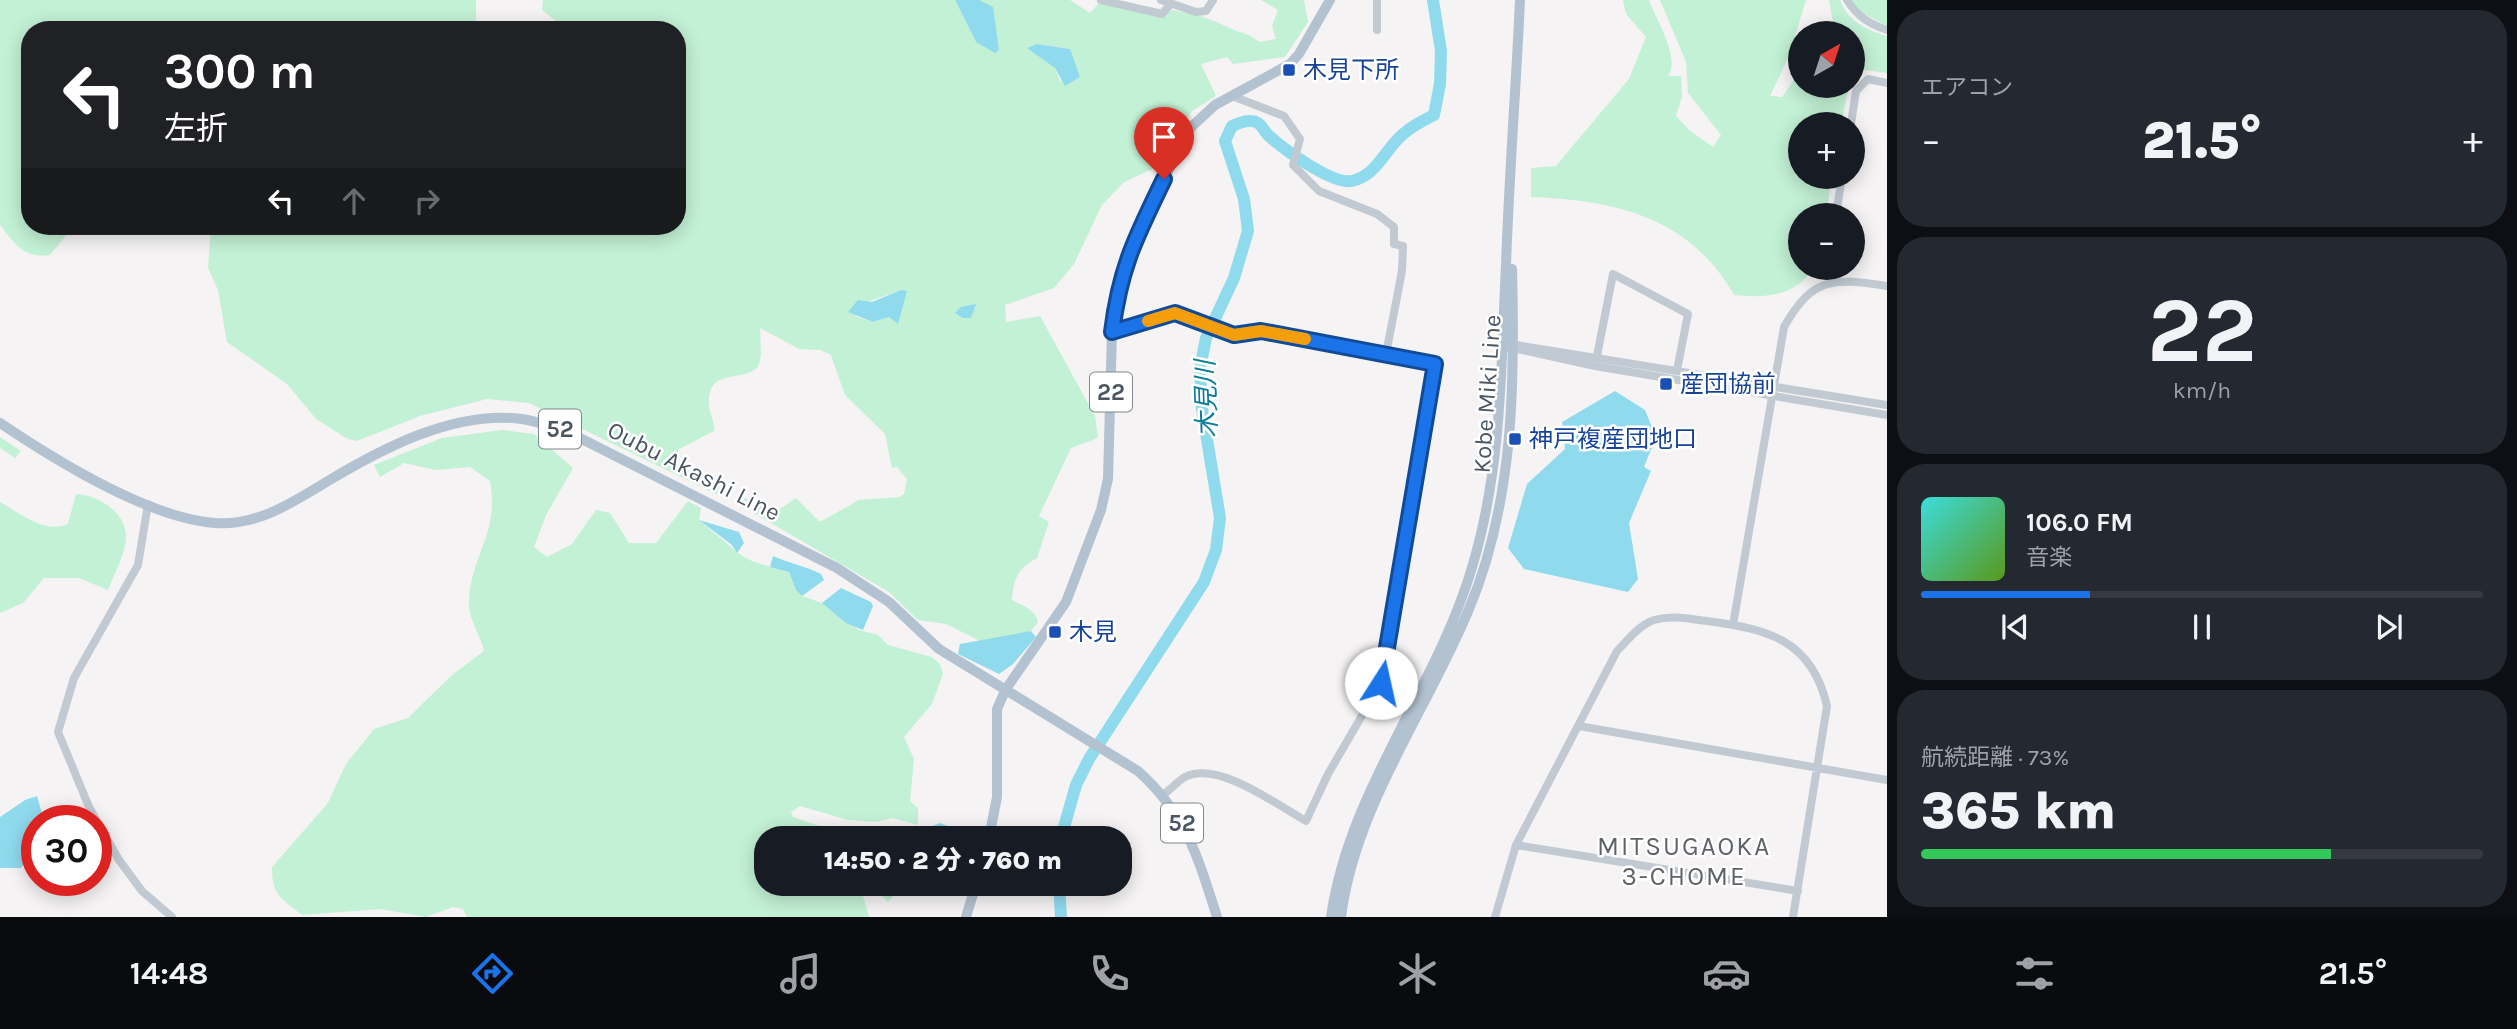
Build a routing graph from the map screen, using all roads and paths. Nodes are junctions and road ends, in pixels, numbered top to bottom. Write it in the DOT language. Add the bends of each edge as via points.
graph roads {
  1 [pos="1101,0"];
  2 [pos="1213,0"];
  3 [pos="1330,0"];
  4 [pos="1377,0"];
  5 [pos="1520,0"];
  6 [pos="1847,0"];
  7 [pos="1165,3"];
  8 [pos="1377,30"];
  9 [pos="1887,30"];
  10 [pos="1887,83"];
  11 [pos="1232,96"];
  12 [pos="1853,112"];
  13 [pos="1836,280"];
  14 [pos="1887,286"];
  15 [pos="1112,332"];
  16 [pos="1511,346"];
  17 [pos="1386,354"];
  18 [pos="1597,356"];
  19 [pos="1678,370"];
  20 [pos="1774,387"];
  21 [pos="1772,397"];
  22 [pos="1887,405"];
  23 [pos="1887,415"];
  24 [pos="0,423"];
  25 [pos="148,503"];
  26 [pos="1733,625"];
  27 [pos="1006,689"];
  28 [pos="1579,726"];
  29 [pos="1819,768"];
  30 [pos="1887,780"];
  31 [pos="1164,794"];
  32 [pos="991,826"];
  33 [pos="1516,845"];
  34 [pos="1798,891"];
  35 [pos="972,896"];
  36 [pos="172,917"];
  37 [pos="966,917"];
  38 [pos="1217,917"];
  39 [pos="1331,917"];
  40 [pos="1341,917"];
  41 [pos="1494,917"];
  42 [pos="1793,917"];
  1 -- 7 [label="street" via="1162,14"];
  2 -- 7 [label="street" via="1206,11 1196,12"];
  3 -- 11 [label="main road, 22" via="1290,64"];
  4 -- 8 [label="street"];
  5 -- 16 [label="main road, Kobe Miki Line" via="1510,221"];
  6 -- 9 [label="street" via="1868,23"];
  10 -- 12 [label="street" via="1868,79 1856,91"];
  11 -- 15 [label="main road, 22" via="1189,129 1127,254"];
  11 -- 17 [label="street" via="1284,116 1300,139 1293,165 1319,191 1377,214 1394,227 1394,244 1403,246 1402,271"];
  13 -- 14 [label="street"];
  13 -- 20 [label="street" via="1812,291 1795,307 1784,327"];
  15 -- 17 [label="street" via="1175,313 1234,335 1261,331"];
  15 -- 27 [label="main road, 22" via="1108,479 1101,510 1066,602"];
  16 -- 18 [label="street"];
  16 -- 21 [label="street"];
  16 -- 39 [label="main road, Kobe Miki Line" via="1494,472 1473,567 1433,670 1353,831"];
  16 -- 40 [label="main road, Kobe Miki Line" via="1510,438 1482,570 1441,673 1362,835"];
  17 -- 31 [label="street" via="1435,364 1381,683 1306,821 1215,774 1185,777"];
  18 -- 19 [label="street"];
  18 -- 19 [label="street" via="1613,274 1688,314"];
  19 -- 20 [label="street"];
  20 -- 21 [label="street"];
  20 -- 22 [label="street"];
  21 -- 23 [label="street"];
  21 -- 26 [label="street"];
  24 -- 25 [label="main road, Oubu Akashi Line / 52" via="54,458"];
  25 -- 27 [label="main road, Oubu Akashi Line / 52" via="216,523 251,520 282,509 401,443 483,419 522,419 568,432 837,568 889,602 939,649"];
  25 -- 36 [label="street" via="138,565 85,657 64,705 58,732 89,807 119,860 142,891"];
  26 -- 28 [label="street" via="1673,617 1652,621 1635,632 1617,651"];
  26 -- 29 [label="street" via="1779,637 1796,648 1822,682 1827,706"];
  27 -- 31 [label="main road, Oubu Akashi Line / 52" via="1112,754"];
  27 -- 32 [label="main road, 22" via="997,709 997,797"];
  28 -- 29 [label="street"];
  28 -- 33 [label="street"];
  29 -- 30 [label="street"];
  29 -- 34 [label="street"];
  31 -- 38 [label="main road, Oubu Akashi Line / 52" via="1194,849"];
  33 -- 34 [label="street"];
  33 -- 41 [label="street"];
  34 -- 42 [label="street"];
  35 -- 37 [label="main road"];
}
